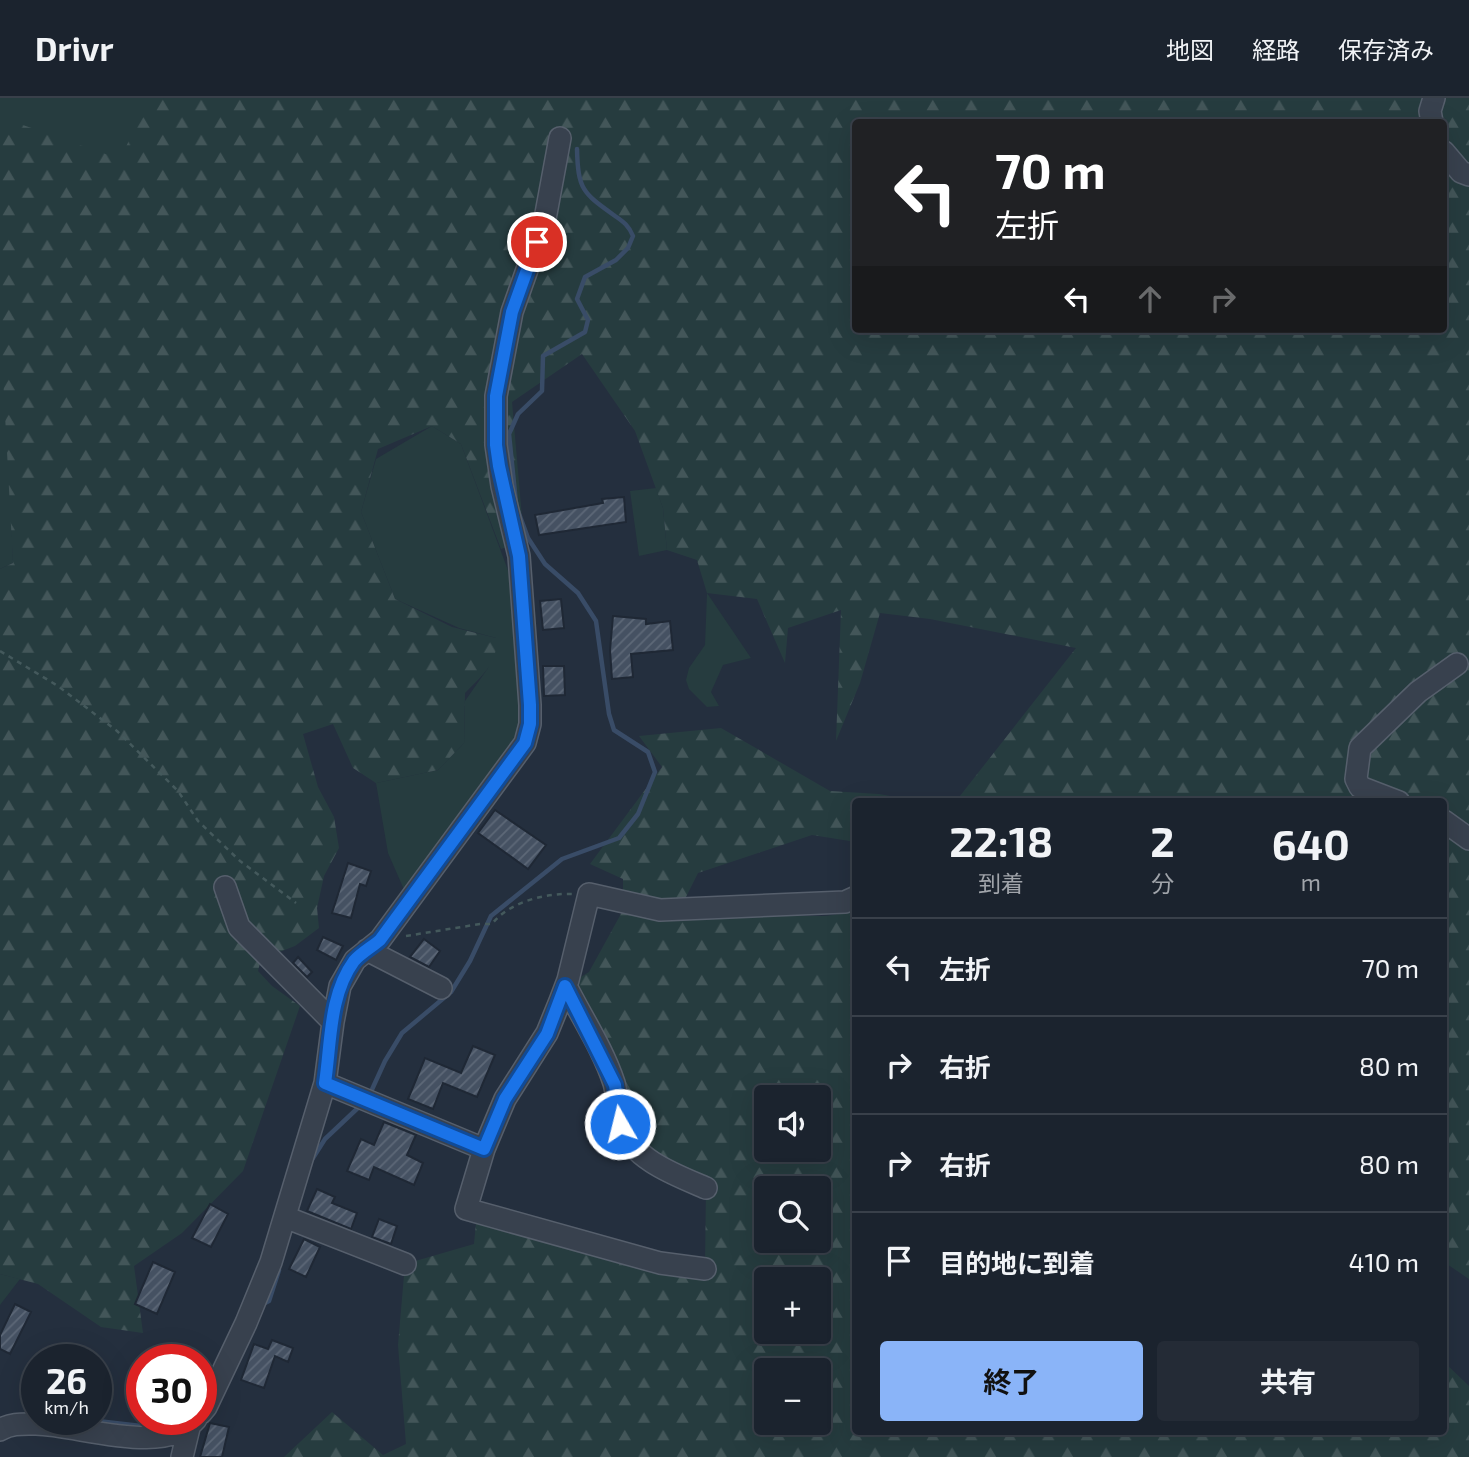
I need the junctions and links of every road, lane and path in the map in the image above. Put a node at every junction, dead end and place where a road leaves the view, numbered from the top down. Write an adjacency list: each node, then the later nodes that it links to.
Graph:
1 (1434, 98): 2 (street)
2 (1432, 119)
3 (560, 138): 15 (street)
4 (1447, 156): 5 (street)
5 (1469, 175)
6 (0, 651): 14 (path)
7 (1457, 664): 8 (street)
8 (1389, 798)
9 (1447, 823): 10 (street)
10 (1469, 839)
11 (225, 887): 18 (street)
12 (589, 894): 13 (street); 15 (path); 16 (street)
13 (852, 899)
14 (296, 903)
15 (374, 945): 17 (street); 18 (street)
16 (565, 986): 20 (street); 21 (street)
17 (441, 988)
18 (333, 1022): 19 (street)
19 (325, 1083): 20 (street); 22 (street)
20 (484, 1149): 24 (street)
21 (706, 1188)
22 (285, 1217): 23 (street); 25 (street)
23 (405, 1264)
24 (705, 1269)
25 (217, 1384)
26 (0, 1430): 27 (street)
27 (170, 1435)
28 (190, 1435): 29 (street)
29 (181, 1457)

